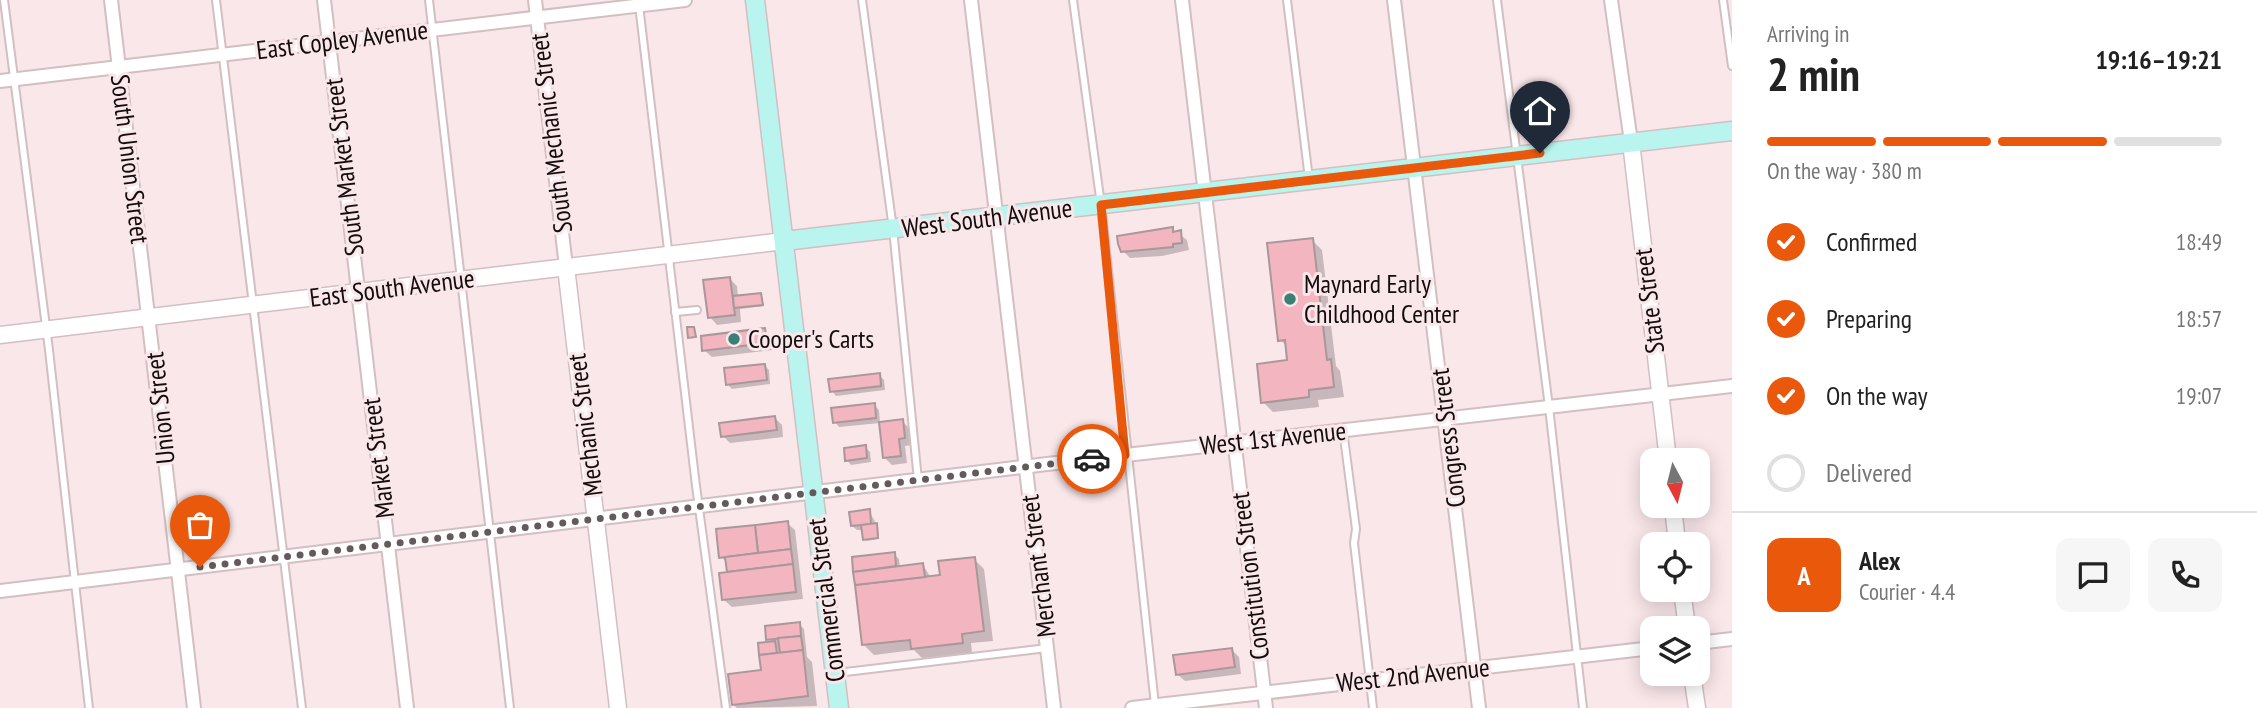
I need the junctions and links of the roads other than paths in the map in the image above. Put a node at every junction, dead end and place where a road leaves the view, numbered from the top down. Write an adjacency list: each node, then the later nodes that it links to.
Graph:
1 (4, 0): 25 (lane)
2 (111, 0): 24 (street, South Union Street)
3 (216, 0): 22 (lane)
4 (324, 0): 21 (street, South Market Street)
5 (429, 0): 20 (lane)
6 (535, 0): 19 (street, South Mechanic Street)
7 (685, 0): 18 (street, East Copley Avenue)
8 (755, 0): 35 (main road, Commercial Street)
9 (862, 0): 34 (lane)
10 (971, 0): 33 (street, Merchant Street)
11 (1073, 0): 32 (lane)
12 (1182, 0): 31 (street, Constitution Street)
13 (1287, 0): 30 (lane)
14 (1394, 0): 29 (street, Congress Street)
15 (1497, 0): 28 (lane)
16 (1611, 0): 27 (street)
17 (1723, 0): 23 (lane)
18 (639, 3): 19 (street, East Copley Avenue); 36 (lane)
19 (537, 17): 20 (street, East Copley Avenue); 37 (street, South Mechanic Street)
20 (432, 30): 21 (street, East Copley Avenue); 38 (lane)
21 (329, 42): 22 (street, East Copley Avenue); 39 (street, South Market Street)
22 (222, 54): 24 (street, East Copley Avenue); 40 (lane)
23 (1732, 66)
24 (118, 67): 25 (street, East Copley Avenue); 43 (street, South Union Street)
25 (6, 80): 44 (lane)
26 (1732, 131): 27 (main road, West South Avenue)
27 (1631, 142): 28 (main road, West South Avenue); 47 (street, State Street)
28 (1518, 155): 29 (main road, West South Avenue); 48 (lane)
29 (1416, 168): 30 (main road, West South Avenue); 49 (street, Congress Street)
30 (1309, 180): 31 (main road, West South Avenue)
31 (1206, 193): 32 (main road, West South Avenue); 51 (street, Constitution Street)
32 (1101, 205): 33 (main road, West South Avenue); 53 (lane)
33 (996, 216): 34 (main road, West South Avenue); 54 (street, Merchant Street)
34 (893, 229): 35 (main road, West South Avenue); 55 (lane)
35 (784, 241): 36 (street, East South Avenue); 56 (main road, Commercial Street)
36 (668, 254): 37 (street, East South Avenue); 42 (lane)
37 (566, 267): 38 (street, East South Avenue); 58 (street, Mechanic Street)
38 (462, 279): 39 (street, East South Avenue); 59 (lane)
39 (359, 292): 40 (street, East South Avenue); 60 (street, Market Street)
40 (254, 305): 43 (street, East South Avenue); 61 (lane)
41 (696, 310): 42 (lane)
42 (675, 312): 57 (lane)
43 (150, 317): 44 (street, East South Avenue); 62 (street, Union Street)
44 (46, 330): 45 (street, East South Avenue); 63 (lane)
45 (0, 335)
46 (1732, 386): 47 (street, West 1st Avenue)
47 (1660, 394): 48 (street, West 1st Avenue); 52 (street, State Street)
48 (1549, 407): 49 (street, West 1st Avenue); 69 (lane)
49 (1446, 418): 50 (street, West 1st Avenue); 70 (street, Congress Street)
50 (1343, 430): 51 (street, West 1st Avenue); 72 (lane)
51 (1234, 442): 53 (street, West 1st Avenue); 74 (street, Constitution Street)
52 (1667, 448)
53 (1125, 455): 54 (street, West 1st Avenue); 75 (lane)
54 (1026, 467): 55 (street, West 1st Avenue); 67 (street, Merchant Street)
55 (918, 480): 56 (street, West 1st Avenue)
56 (814, 492): 57 (street, West 1st Avenue); 71 (main road, Commercial Street)
57 (701, 506): 58 (street, West 1st Avenue); 82 (lane)
58 (596, 519): 59 (street, West 1st Avenue); 81 (street, Mechanic Street)
59 (492, 531): 60 (street, West 1st Avenue); 80 (lane)
60 (388, 544): 61 (street, West 1st Avenue); 79 (street, Market Street)
61 (284, 556): 62 (street, West 1st Avenue); 78 (lane)
62 (178, 569): 63 (street, West 1st Avenue); 77 (street, Union Street)
63 (76, 581): 64 (street, West 1st Avenue); 76 (lane)
64 (0, 591)
65 (1732, 639): 66 (street)
66 (1710, 642)
67 (1047, 648): 71 (lane); 84 (street, Merchant Street)
68 (1640, 649): 69 (street, West 2nd Avenue)
69 (1578, 656): 70 (street, West 2nd Avenue); 89 (lane)
70 (1475, 669): 72 (street, West 2nd Avenue); 88 (street, Congress Street)
71 (835, 673): 83 (main road, Commercial Street)
72 (1369, 680): 74 (street, West 2nd Avenue); 87 (lane)
73 (1694, 686): 90 (street)
74 (1264, 692): 75 (street, West 2nd Avenue); 86 (street, Constitution Street)
75 (1155, 705): 85 (street, West 2nd Avenue)
76 (89, 708)
77 (194, 708)
78 (302, 708)
79 (407, 708)
80 (510, 708)
81 (618, 708)
82 (726, 708)
83 (839, 708)
84 (1054, 708)
85 (1132, 708)
86 (1266, 708)
87 (1373, 708)
88 (1479, 708)
89 (1583, 708)
90 (1697, 708)

